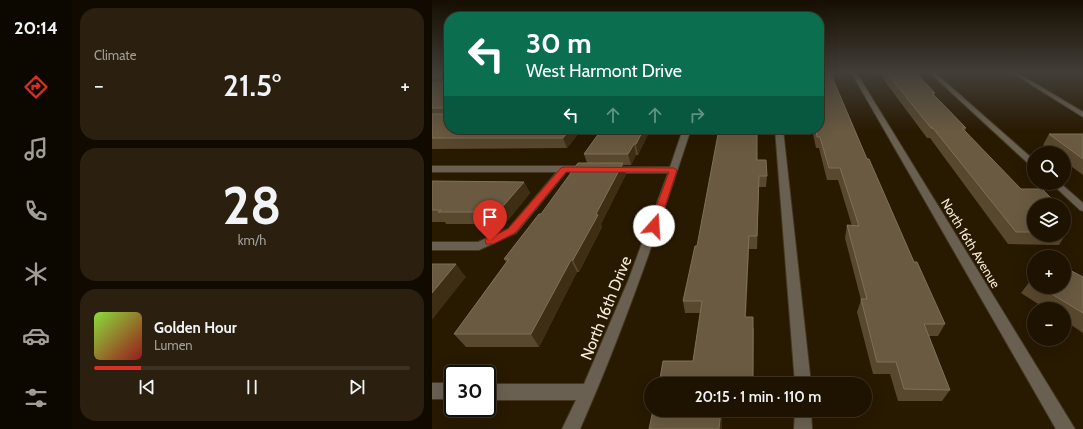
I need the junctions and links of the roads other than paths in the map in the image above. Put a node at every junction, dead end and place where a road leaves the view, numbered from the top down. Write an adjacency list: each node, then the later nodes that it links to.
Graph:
1 (864, 92): 22 (street, North 16th Avenue)
2 (953, 92): 7 (street)
3 (1046, 92): 4 (street)
4 (1083, 115)
5 (685, 134): 10 (street, North 16th Drive)
6 (779, 134): 14 (street)
7 (1027, 158)
8 (432, 169): 9 (street)
9 (564, 169): 10 (street); 13 (street)
10 (674, 170): 18 (street, North 16th Drive)
11 (1063, 190): 12 (street)
12 (1083, 208)
13 (432, 246)
14 (802, 377)
15 (432, 391): 16 (street)
16 (444, 391)
17 (496, 392): 18 (street)
18 (589, 392): 20 (street, North 16th Drive)
19 (803, 417): 21 (street)
20 (571, 429)
21 (803, 429)
22 (1066, 429)

